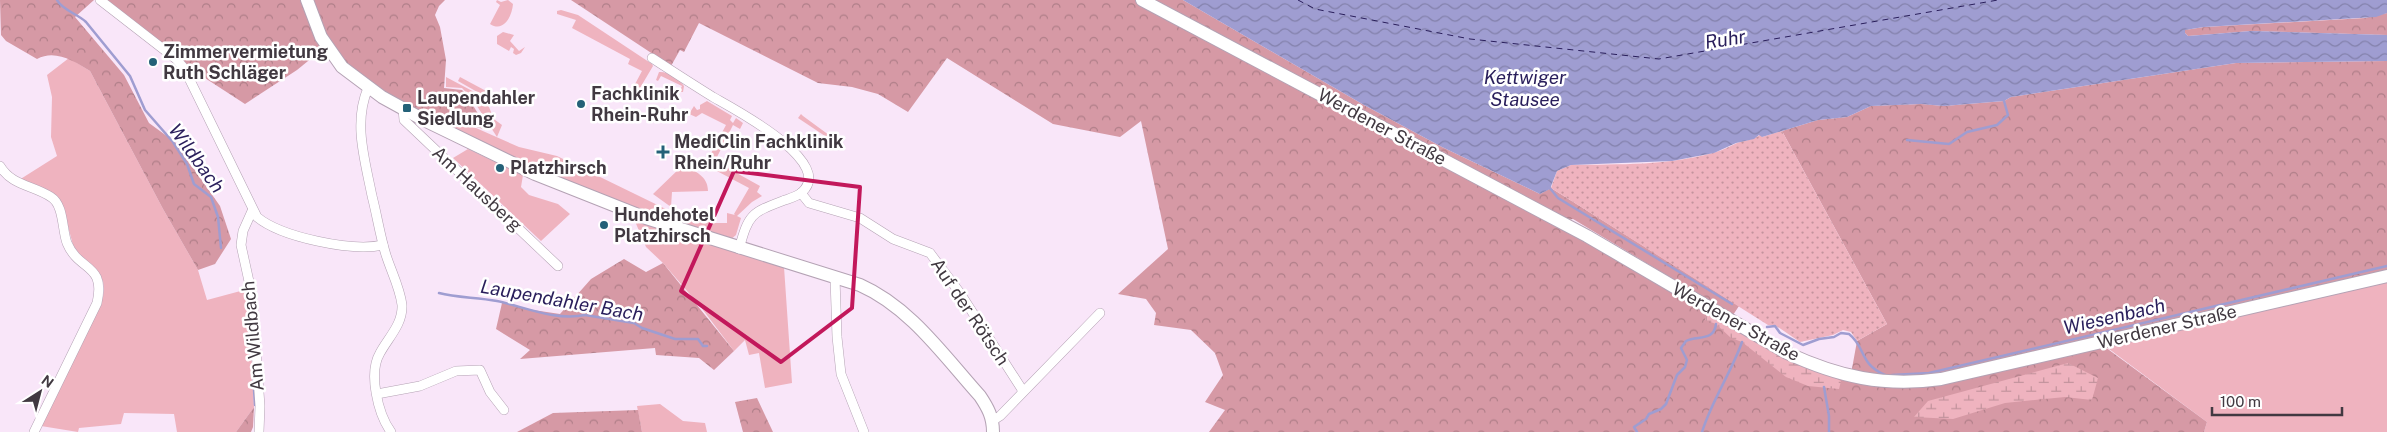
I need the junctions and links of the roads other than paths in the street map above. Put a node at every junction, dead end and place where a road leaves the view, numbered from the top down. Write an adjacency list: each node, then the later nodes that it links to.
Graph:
1 (100, 0): 9 (street)
2 (307, 0): 5 (main road)
3 (1142, 0): 13 (main road, Werdener Straße)
4 (652, 58): 8 (street)
5 (368, 88): 6 (main road); 10 (street)
6 (403, 109): 11 (main road); 12 (street, Am Hausberg)
7 (0, 166): 20 (street)
8 (801, 194): 11 (street); 16 (street, Auf der Rötsch)
9 (252, 211): 10 (street); 21 (street, Am Wildbach)
10 (383, 245): 17 (street)
11 (739, 248): 14 (main road)
12 (558, 266)
13 (2387, 276)
14 (835, 278): 19 (main road); 23 (street)
15 (1100, 313): 16 (street)
16 (1023, 391): 19 (street)
17 (378, 394): 18 (street); 22 (street)
18 (504, 410)
19 (993, 426)
20 (34, 432)
21 (259, 432)
22 (391, 432)
23 (864, 432)

